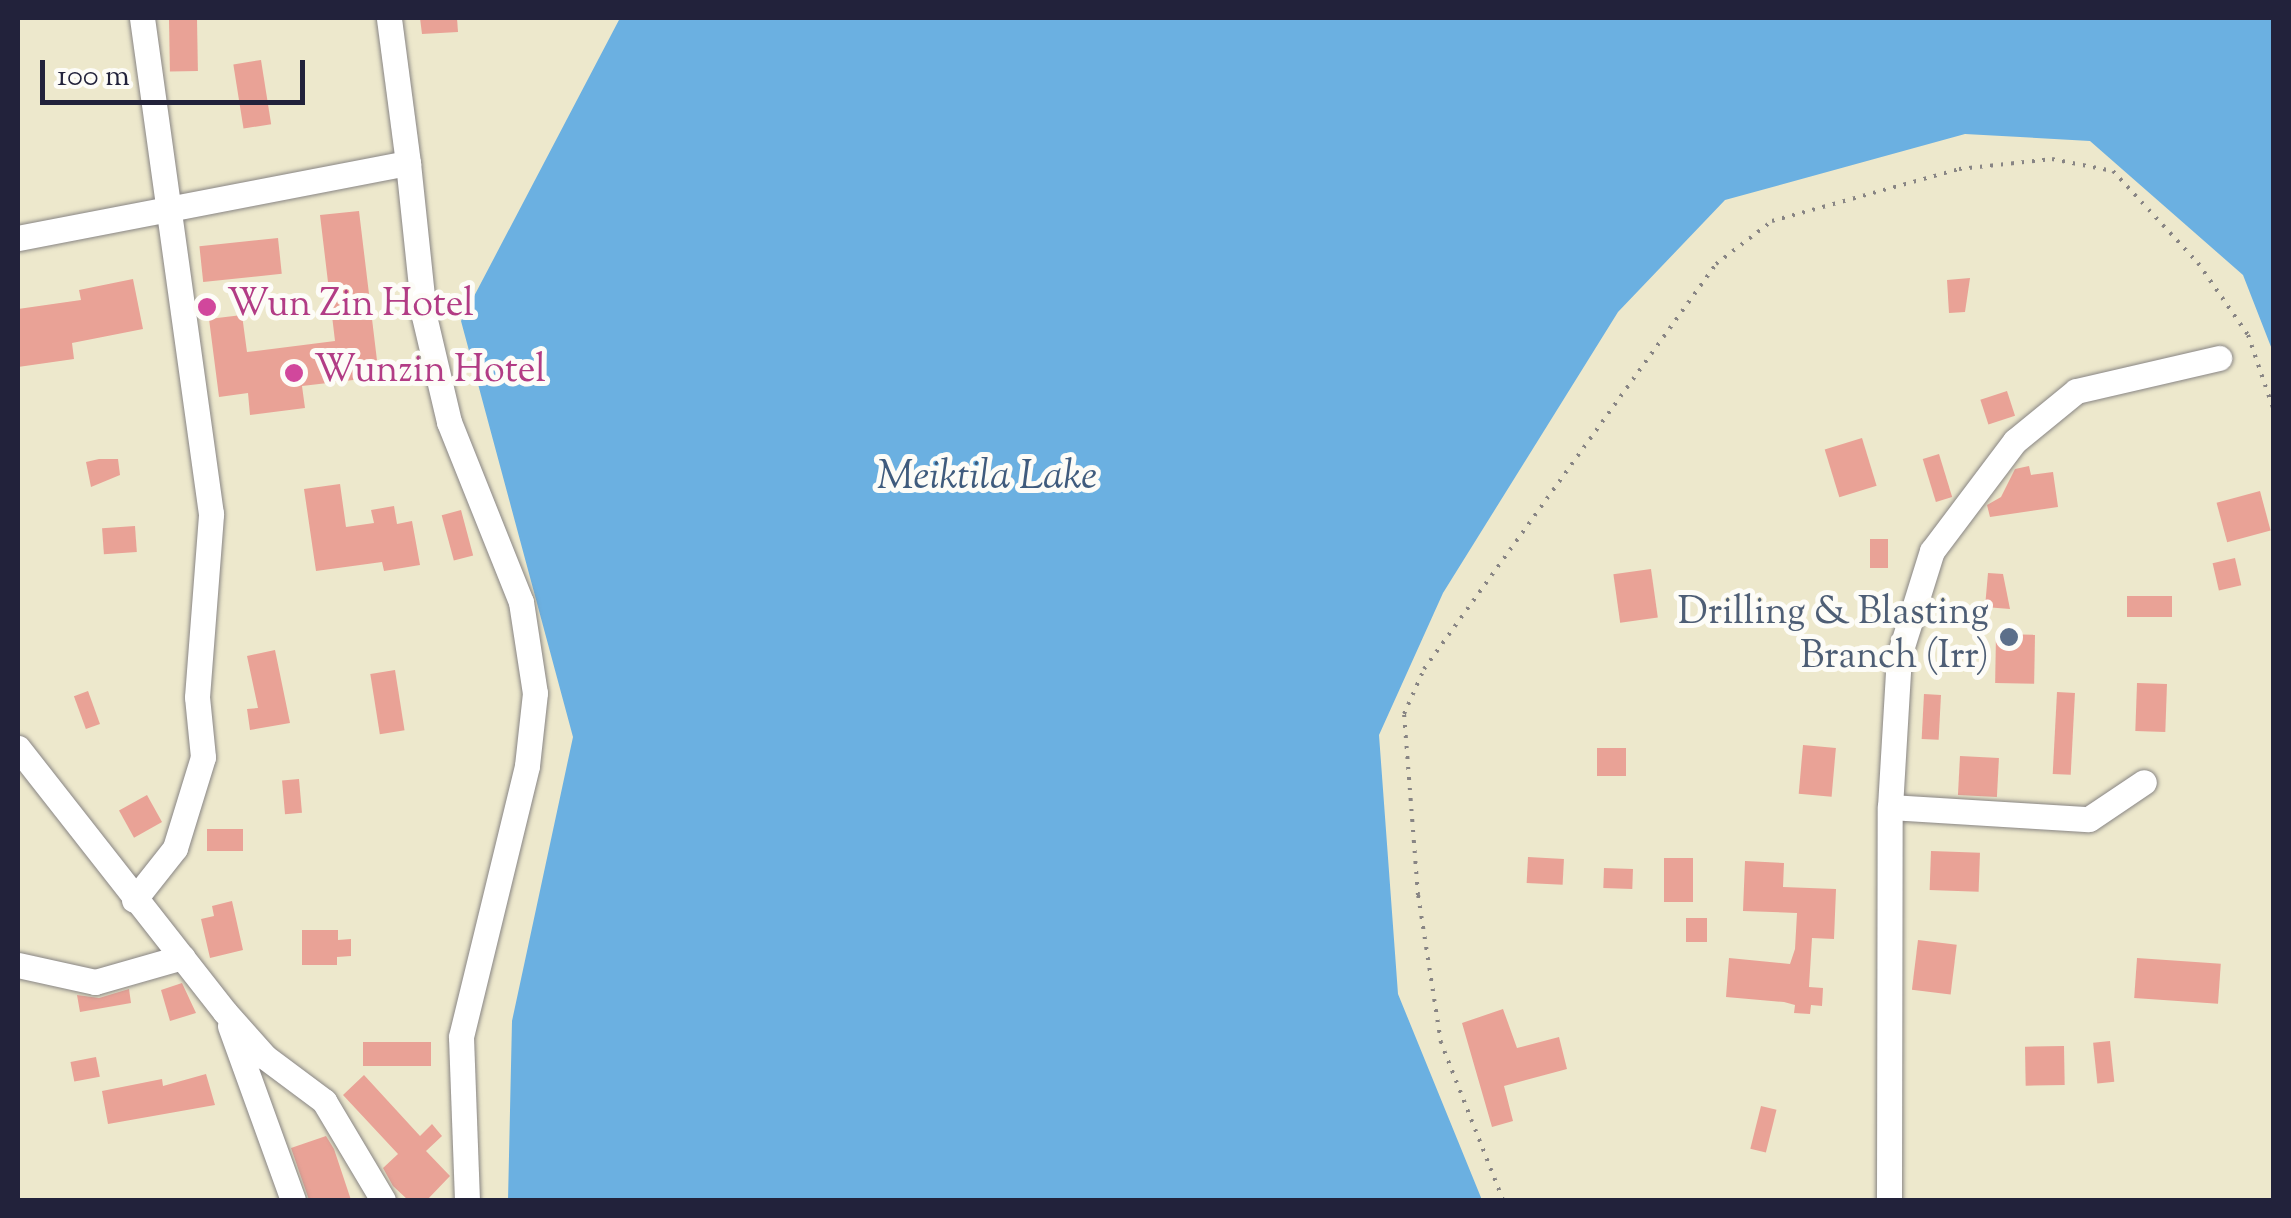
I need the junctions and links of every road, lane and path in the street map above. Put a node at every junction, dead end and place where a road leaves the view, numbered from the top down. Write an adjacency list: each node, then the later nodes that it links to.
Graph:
1 (142, 18): 4 (street)
2 (389, 18): 3 (street)
3 (408, 163): 4 (street); 17 (street)
4 (166, 207): 5 (street); 11 (street)
5 (18, 238)
6 (2219, 358): 10 (street)
7 (2274, 411): 18 (path)
8 (18, 748): 11 (street)
9 (2144, 782): 10 (street)
10 (1890, 807): 19 (street)
11 (134, 900): 12 (street)
12 (183, 957): 13 (street); 14 (street)
13 (18, 965)
14 (225, 1012): 15 (street); 16 (street)
15 (293, 1200)
16 (383, 1200)
17 (467, 1200)
18 (1503, 1200)
19 (1889, 1200)

